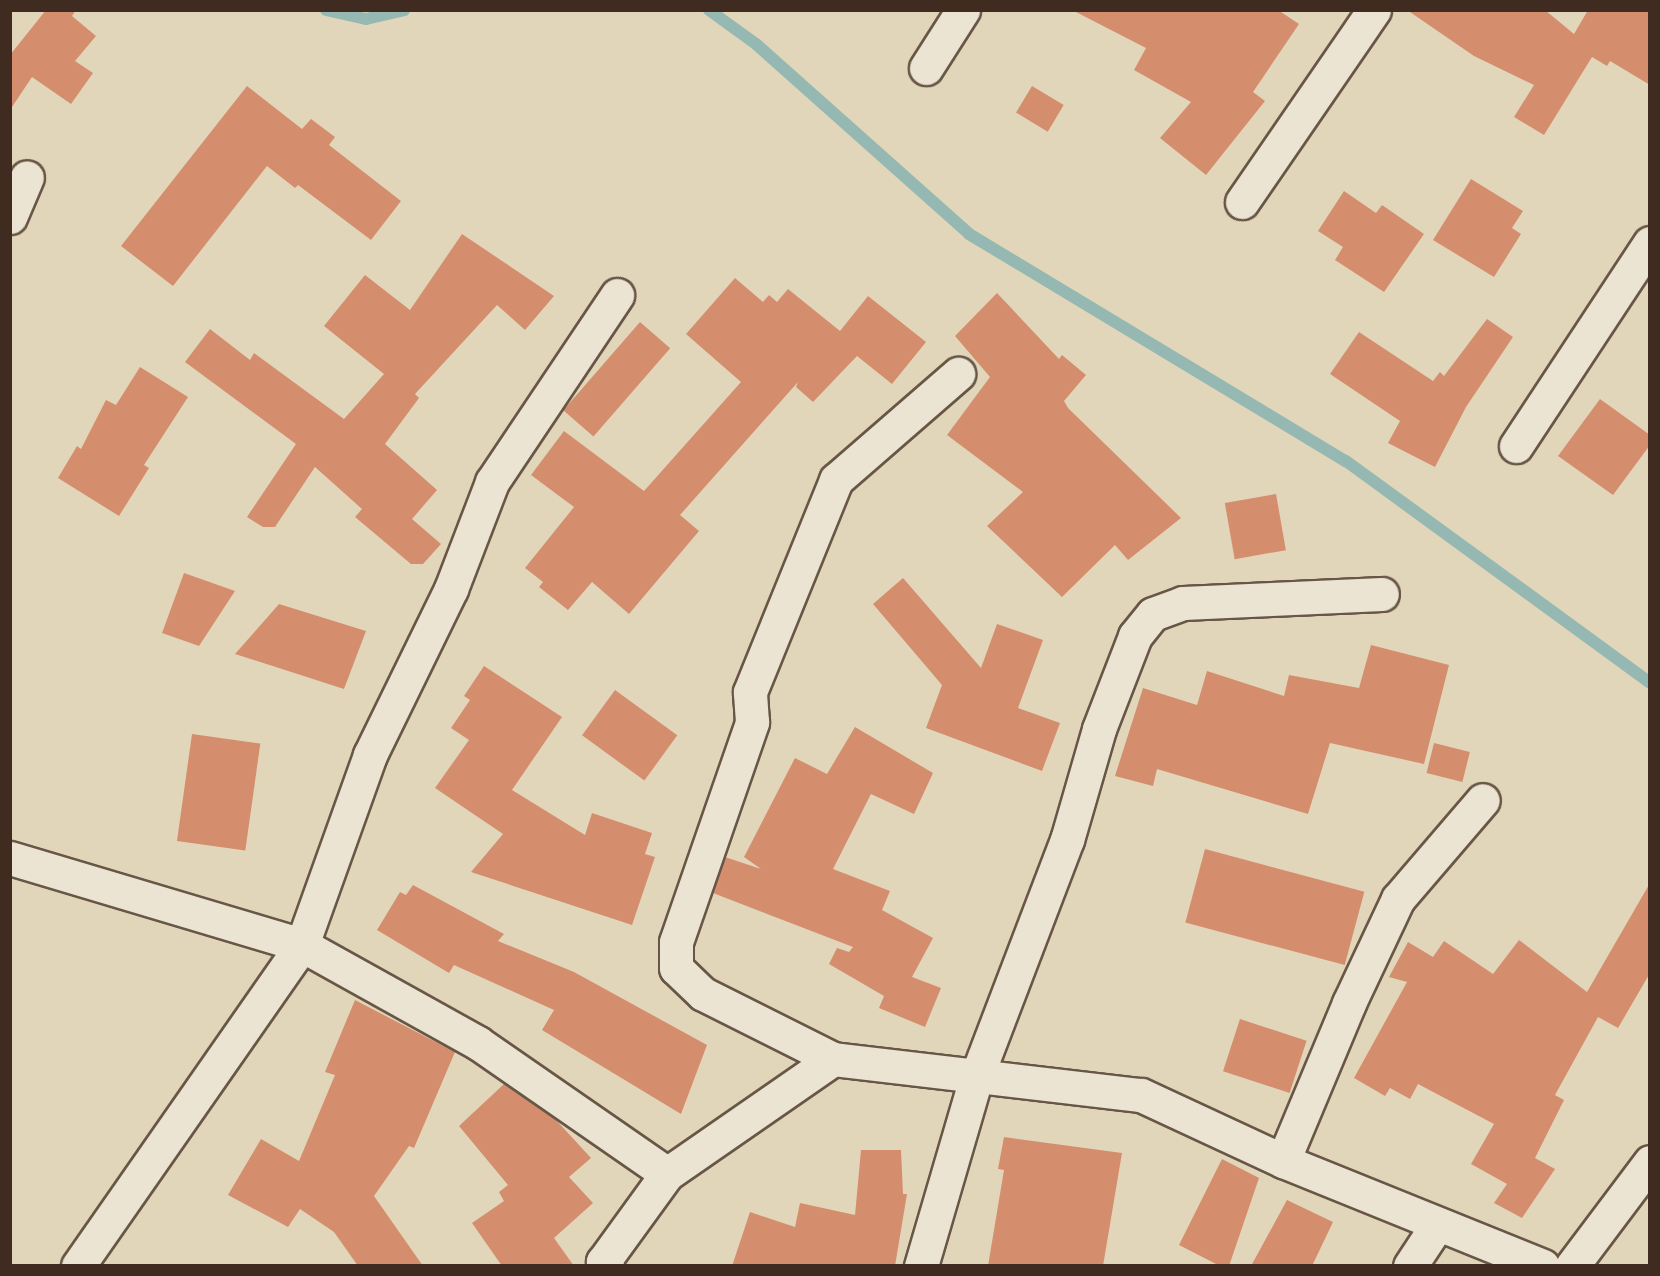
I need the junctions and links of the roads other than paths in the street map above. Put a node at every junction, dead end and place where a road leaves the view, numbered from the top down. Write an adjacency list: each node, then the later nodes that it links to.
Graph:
1 (963, 10): 3 (street)
2 (1374, 10): 5 (street)
3 (926, 68)
4 (27, 177): 6 (street)
5 (1242, 202)
6 (10, 217)
7 (1650, 243): 10 (street)
8 (617, 295): 14 (street)
9 (958, 374): 15 (street)
10 (1516, 446)
11 (1382, 594): 16 (street)
12 (1483, 800): 17 (street)
13 (10, 858): 14 (street)
14 (302, 945): 19 (street); 22 (street)
15 (833, 1059): 16 (street); 19 (street)
16 (976, 1078): 17 (street); 23 (street)
17 (1283, 1161): 20 (street)
18 (1650, 1162): 26 (street)
19 (667, 1174): 21 (street)
20 (1437, 1225): 24 (street); 25 (street)
21 (602, 1264)
22 (78, 1266)
23 (921, 1266)
24 (1410, 1266)
25 (1543, 1266)
26 (1572, 1266)

